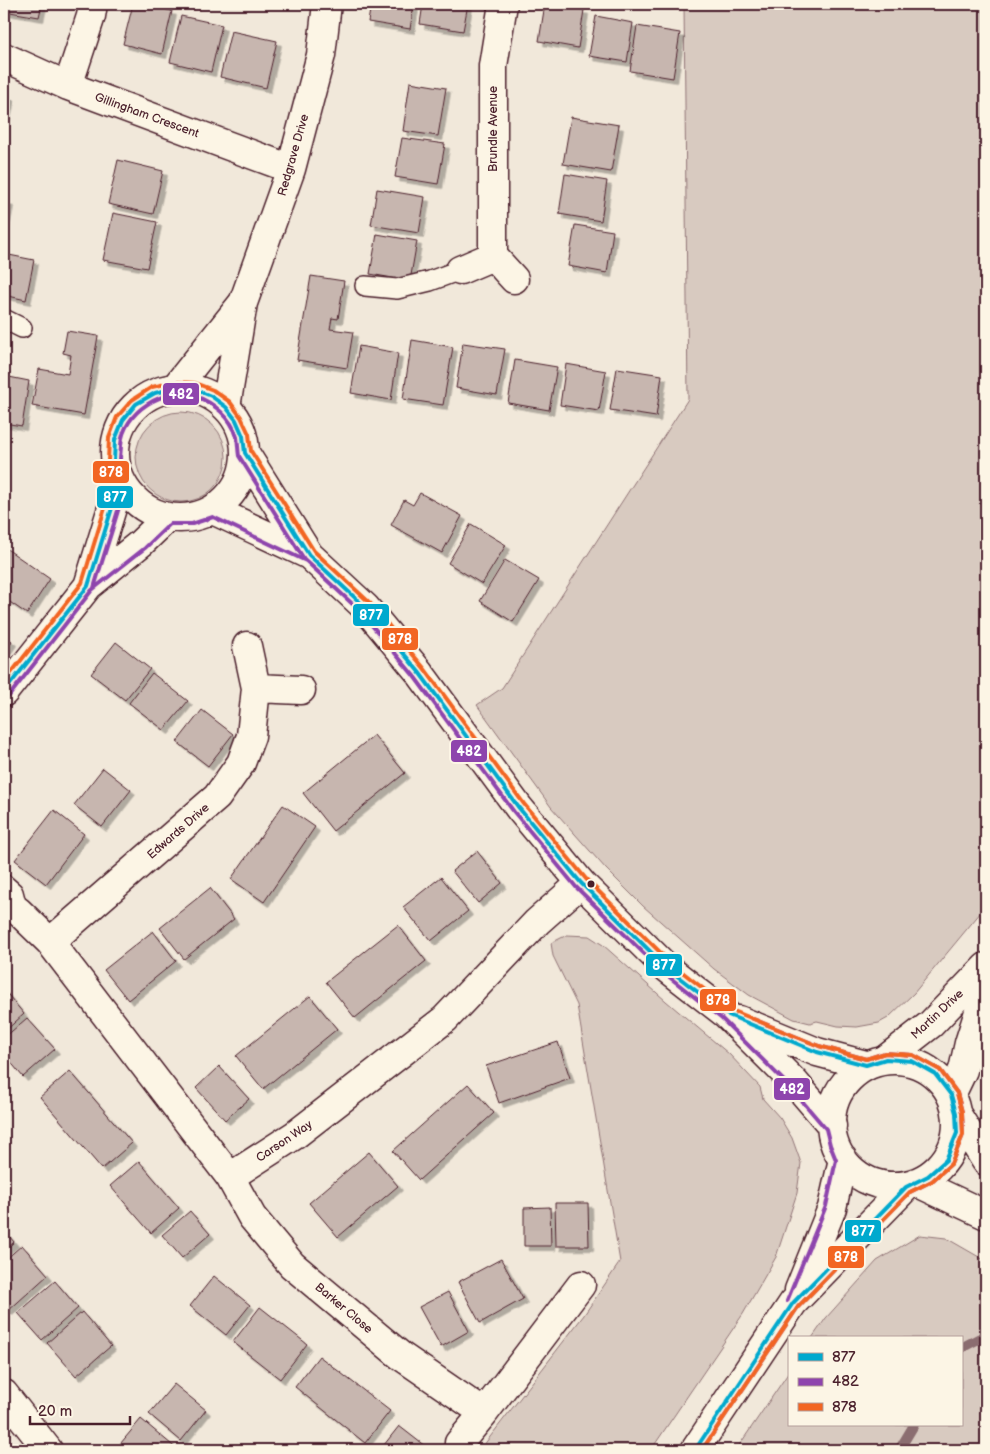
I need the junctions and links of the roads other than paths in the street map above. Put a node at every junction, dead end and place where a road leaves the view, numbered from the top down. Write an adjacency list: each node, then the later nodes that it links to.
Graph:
1 (93, 4): 5 (street)
2 (327, 4): 6 (street, Redgrave Drive)
3 (503, 4): 7 (street, Brundle Avenue)
4 (4, 57): 5 (street, Gillingham Crescent)
5 (68, 86): 6 (street, Gillingham Crescent)
6 (292, 169): 11 (street, Redgrave Drive)
7 (492, 256): 8 (street); 9 (street)
8 (460, 270): 10 (lane)
9 (514, 279)
10 (365, 286)
11 (243, 303): 14 (street, Redgrave Drive); 15 (street, Redgrave Drive)
12 (4, 319): 13 (lane)
13 (22, 328)
14 (175, 388): 15 (street); 17 (street)
15 (226, 406): 16 (street)
16 (245, 453): 18 (street); 20 (street)
17 (120, 482): 19 (street); 21 (street)
18 (213, 510): 19 (street); 20 (street)
19 (167, 518): 21 (street)
20 (309, 555): 26 (street)
21 (88, 586): 25 (street)
22 (247, 646): 23 (street, Edwards Drive)
23 (256, 688): 24 (street); 29 (street, Edwards Drive)
24 (301, 690)
25 (4, 692)
26 (581, 883): 32 (street); 38 (street, Carson Way)
27 (4, 884): 28 (lane)
28 (18, 911): 29 (street)
29 (50, 942): 38 (street)
30 (986, 967): 33 (street, Martin Drive)
31 (986, 990): 34 (street, Martin Drive)
32 (726, 1014): 33 (street); 35 (street)
33 (876, 1062): 34 (street); 35 (street)
34 (953, 1104): 37 (street); 39 (street)
35 (832, 1126): 36 (street)
36 (843, 1159): 39 (street); 42 (street)
37 (986, 1161)
38 (230, 1177): 44 (street, Barker Close)
39 (912, 1184): 40 (street); 42 (street)
40 (986, 1215)
41 (581, 1285): 44 (street)
42 (793, 1303): 47 (street)
43 (4, 1394): 46 (street)
44 (484, 1413): 45 (street)
45 (459, 1443)
46 (48, 1450)
47 (695, 1450)

